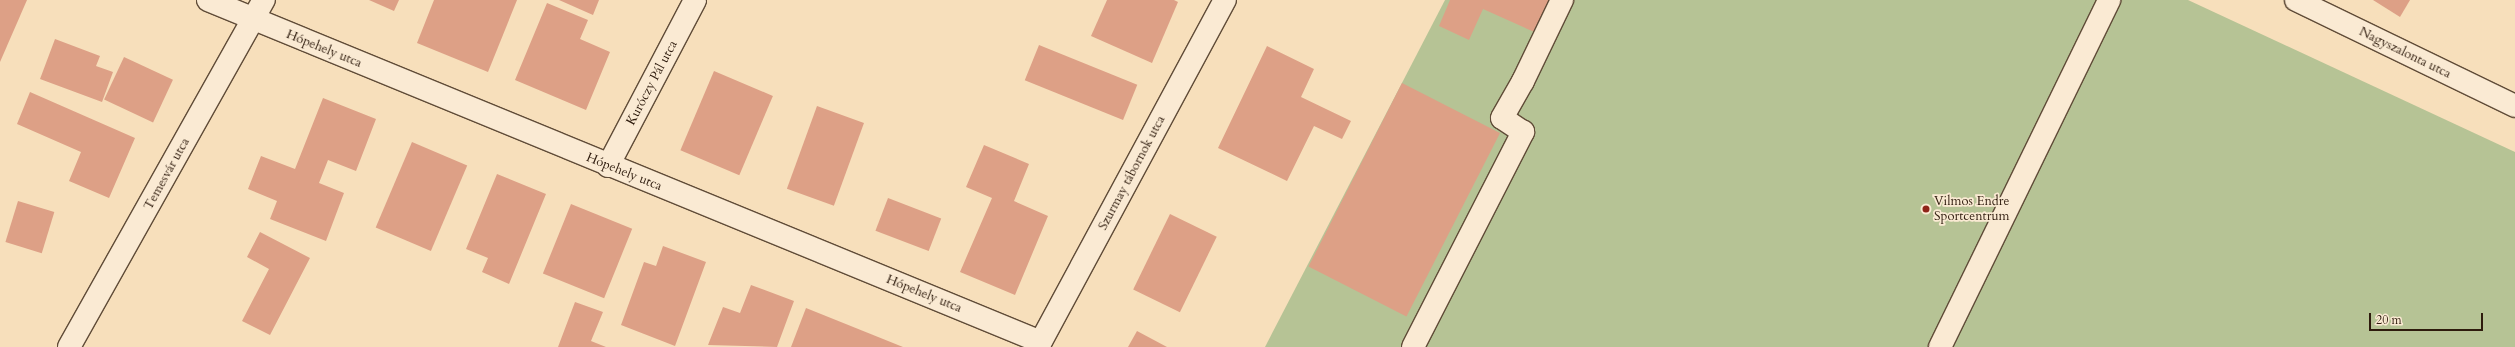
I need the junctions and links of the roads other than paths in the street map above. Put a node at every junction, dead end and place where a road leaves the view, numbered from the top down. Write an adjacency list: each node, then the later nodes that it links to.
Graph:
1 (208, 0): 8 (street, Hópehely utca)
2 (264, 0): 8 (street, Temesvár utca)
3 (696, 0): 10 (street, Kuróczy Pál utca)
4 (1225, 0): 11 (street, Szurmay tábornok utca)
5 (1562, 0): 13 (street)
6 (2109, 0): 14 (street)
7 (2296, 0): 9 (street, Nagyszalonta utca)
8 (254, 20): 10 (street, Hópehely utca); 12 (street, Temesvár utca)
9 (2515, 106)
10 (608, 166): 11 (street, Hópehely utca)
11 (1039, 344)
12 (69, 347)
13 (1413, 347)
14 (1940, 347)

